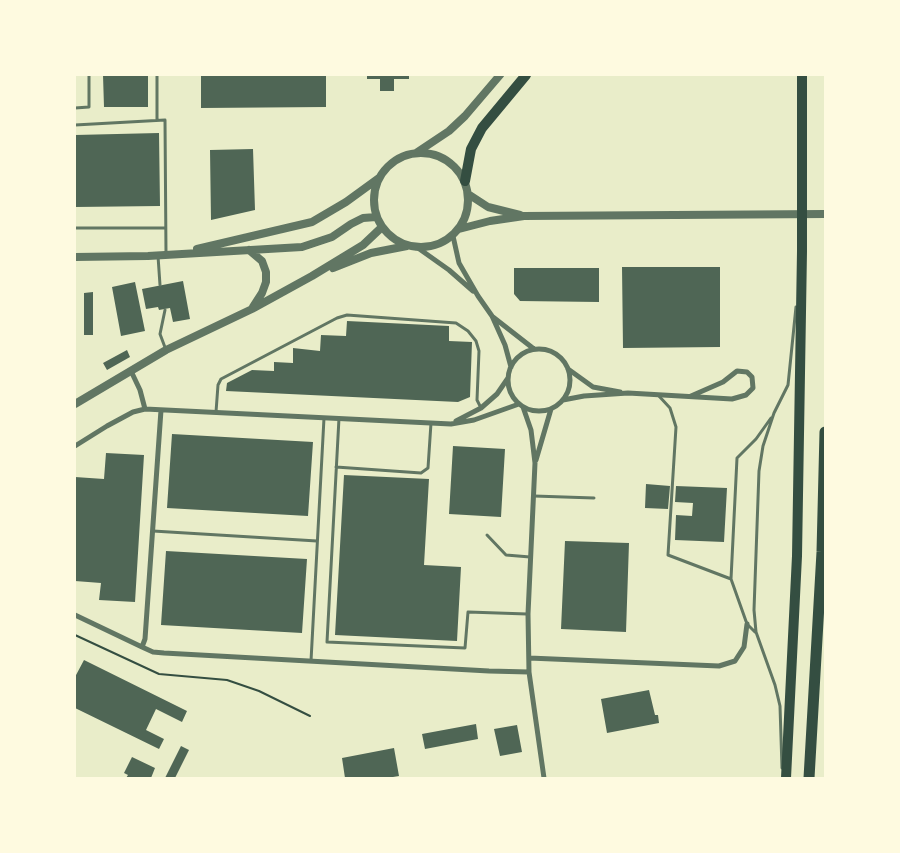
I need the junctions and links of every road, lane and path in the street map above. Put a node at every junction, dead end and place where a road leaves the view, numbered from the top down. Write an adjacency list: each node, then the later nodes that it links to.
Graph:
1 (89, 75): 6 (lane)
2 (157, 75): 7 (lane)
3 (500, 75): 9 (street)
4 (526, 75): 11 (highway)
5 (802, 75): 24 (highway)
6 (75, 108)
7 (157, 120): 8 (lane); 18 (lane)
8 (75, 125)
9 (416, 153): 10 (street); 11 (street)
10 (380, 177): 15 (street); 25 (street)
11 (465, 182): 12 (street)
12 (468, 194): 14 (street); 19 (street)
13 (825, 214): 14 (street)
14 (524, 216): 19 (street)
15 (376, 217): 16 (street); 23 (street)
16 (382, 227): 21 (street); 28 (street)
17 (75, 228): 18 (lane)
18 (165, 228): 26 (lane)
19 (459, 229): 20 (street)
20 (453, 236): 22 (street); 30 (street)
21 (407, 246): 22 (street); 28 (street)
22 (418, 248): 30 (street)
23 (249, 250): 25 (street); 31 (street)
24 (802, 251): 51 (lane); 79 (highway)
25 (180, 253): 26 (street)
26 (162, 255): 27 (street); 29 (lane)
27 (75, 257)
28 (312, 276): 31 (street)
29 (160, 285)
30 (478, 296): 33 (street)
31 (252, 308): 35 (street)
32 (165, 310): 35 (lane)
33 (492, 316): 34 (street); 36 (street)
34 (534, 349): 36 (street); 37 (street)
35 (166, 350): 38 (street)
36 (511, 367): 39 (street)
37 (568, 369): 40 (street); 43 (street)
38 (131, 371): 44 (street); 47 (street)
39 (508, 378): 45 (street); 46 (street)
40 (628, 393): 41 (street); 43 (street)
41 (658, 395): 42 (street); 66 (lane)
42 (691, 396): 42 (street)
43 (563, 400): 48 (street)
44 (75, 404)
45 (521, 405): 48 (street); 55 (street); 58 (street)
46 (481, 408): 50 (lane); 55 (street)
47 (145, 409): 49 (street); 57 (street)
48 (552, 409): 58 (street)
49 (162, 410): 50 (street); 62 (street)
50 (216, 412): 52 (street)
51 (774, 413): 66 (lane); 70 (lane)
52 (324, 417): 53 (street); 64 (lane)
53 (339, 418): 54 (street); 59 (lane)
54 (431, 422): 55 (street); 59 (lane)
55 (451, 424)
56 (825, 432): 80 (highway)
57 (75, 446)
58 (535, 463): 60 (street)
59 (336, 467): 67 (lane)
60 (534, 496): 61 (lane); 65 (street)
61 (594, 498)
62 (153, 530): 64 (lane); 72 (street)
63 (487, 535): 65 (lane)
64 (317, 541): 74 (lane)
65 (531, 558): 67 (street)
66 (730, 578): 69 (lane)
67 (528, 614): 73 (street)
68 (75, 615): 72 (street)
69 (747, 624): 70 (lane); 73 (street)
70 (756, 632): 78 (lane)
71 (75, 635): 76 (path)
72 (142, 647): 74 (street)
73 (529, 658): 75 (street)
74 (311, 661): 75 (street)
75 (529, 672): 77 (street)
76 (310, 716)
77 (544, 778)
78 (782, 778)
79 (786, 778)
80 (809, 778)

